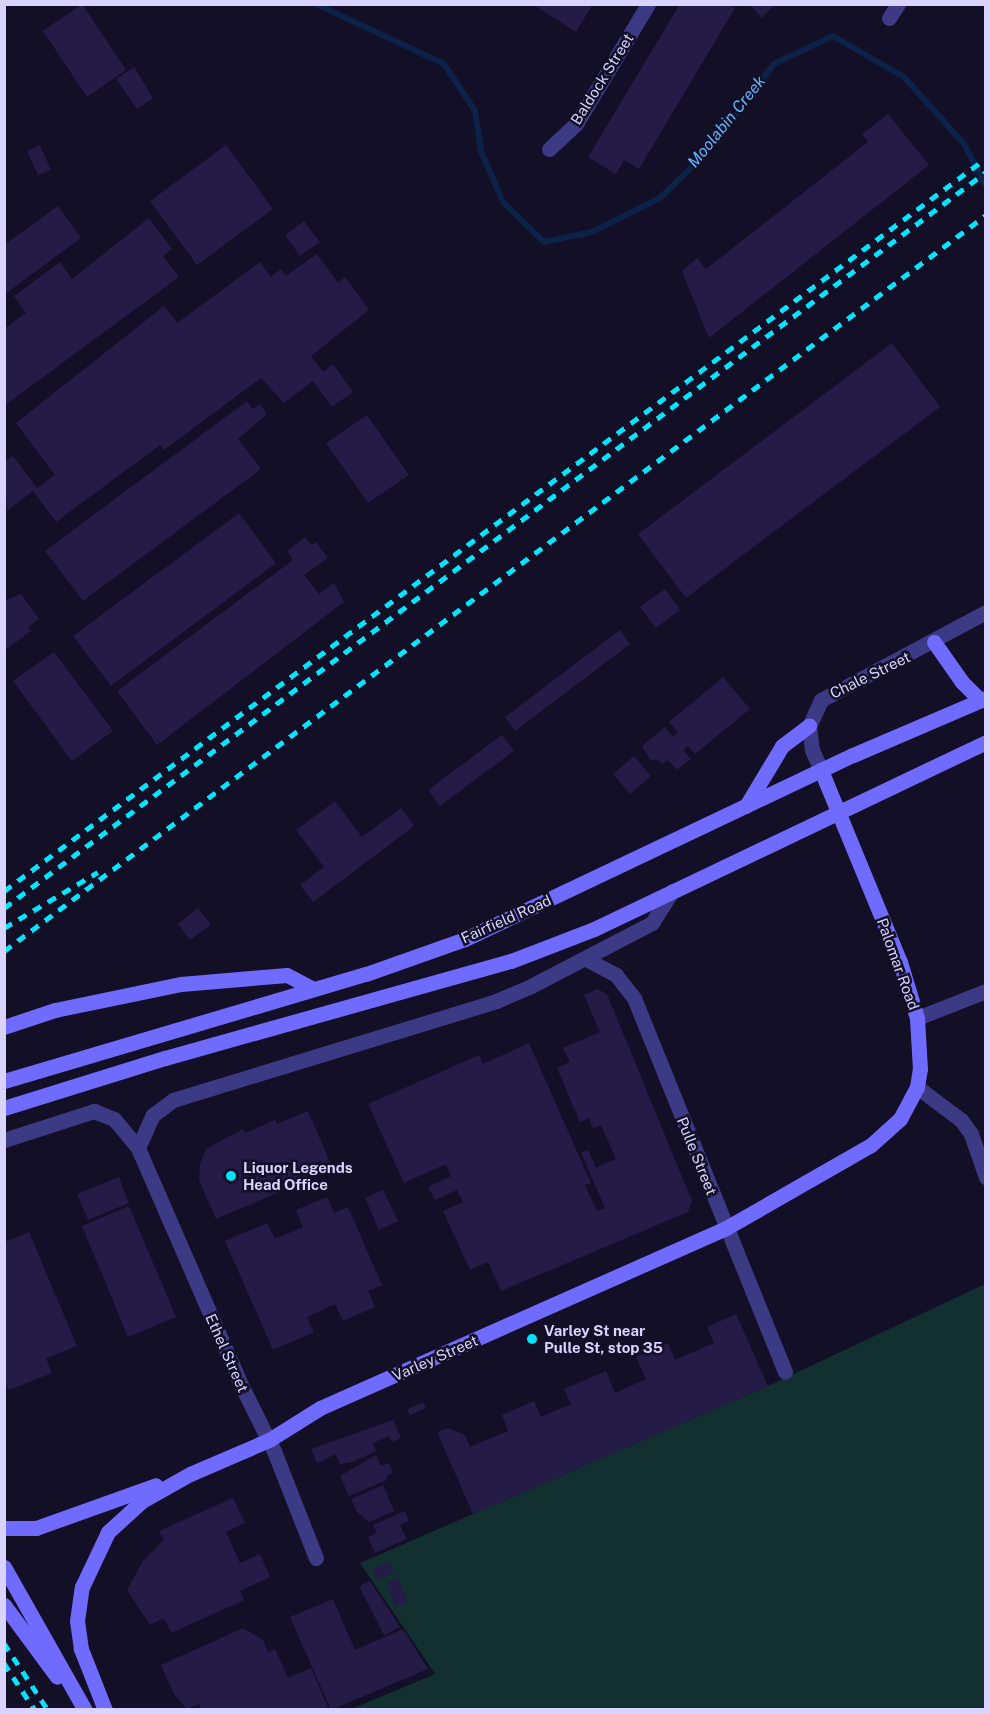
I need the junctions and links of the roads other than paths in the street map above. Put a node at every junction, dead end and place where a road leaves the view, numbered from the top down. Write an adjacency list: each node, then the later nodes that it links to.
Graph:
1 (648, 4): 4 (street, Baldock Street)
2 (898, 4): 3 (street)
3 (889, 18)
4 (549, 149)
5 (986, 612): 6 (street, Chale Street)
6 (934, 642): 7 (main road); 8 (street, Chale Street)
7 (983, 699): 10 (main road, Fairfield Road)
8 (808, 726): 10 (street); 11 (main road)
9 (986, 742): 12 (main road)
10 (821, 771): 11 (main road, Fairfield Road); 12 (main road, Palomar Road)
11 (746, 806): 15 (main road, Fairfield Road)
12 (837, 811): 13 (main road); 17 (main road, Palomar Road)
13 (672, 891): 14 (street); 21 (main road)
14 (586, 959): 23 (street); 25 (street, Pulle Street)
15 (314, 989): 18 (main road); 19 (main road, Fairfield Road)
16 (986, 991): 17 (street)
17 (917, 1018): 20 (main road, Palomar Road)
18 (4, 1027)
19 (4, 1081)
20 (917, 1087): 24 (street); 25 (main road, Varley Street)
21 (4, 1108)
22 (4, 1140): 23 (street)
23 (138, 1148): 27 (street, Ethel Street)
24 (986, 1177)
25 (726, 1228): 26 (street, Pulle Street); 27 (main road, Varley Street)
26 (785, 1372)
27 (269, 1440): 28 (main road, Varley Street); 30 (street, Ethel Street)
28 (190, 1474): 29 (main road); 34 (main road, Varley Street)
29 (4, 1528)
30 (316, 1558)
31 (4, 1567): 33 (main road)
32 (4, 1605): 33 (main road)
33 (84, 1710)
34 (105, 1710)

